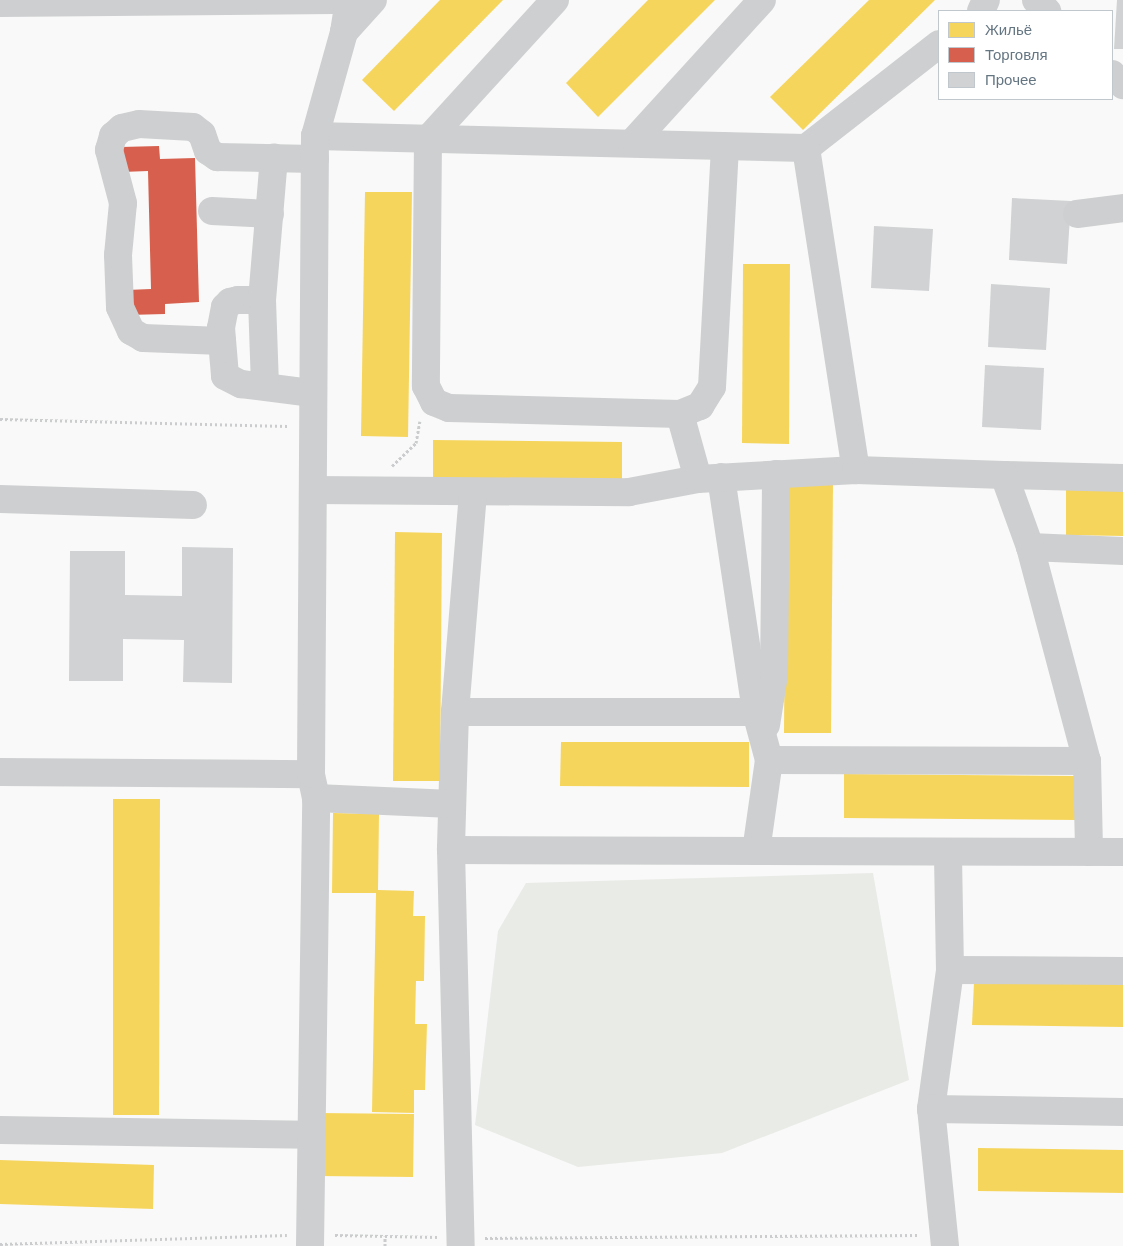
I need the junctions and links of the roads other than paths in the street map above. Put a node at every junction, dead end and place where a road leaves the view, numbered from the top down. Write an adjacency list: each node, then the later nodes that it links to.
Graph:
1 (335, 0): 7 (lane)
2 (349, 0): 10 (lane)
3 (373, 0): 10 (lane)
4 (555, 0): 14 (lane)
5 (762, 0): 15 (lane)
6 (1036, 0): 9 (lane)
7 (60, 1): 8 (lane)
8 (0, 3)
9 (1047, 10)
10 (344, 32): 17 (lane)
11 (938, 45): 18 (lane)
12 (1113, 75): 13 (lane)
13 (1123, 84)
14 (428, 139): 15 (lane); 17 (lane); 28 (lane)
15 (632, 143): 16 (lane)
16 (725, 146): 18 (lane); 28 (lane)
17 (315, 148): 19 (lane); 27 (lane)
18 (806, 148): 29 (lane)
19 (274, 158): 22 (lane); 25 (lane)
20 (1123, 208): 23 (lane)
21 (212, 211): 22 (lane)
22 (270, 214): 24 (lane)
23 (1077, 214)
24 (262, 300): 25 (lane); 26 (lane)
25 (222, 341): 26 (lane)
26 (265, 386): 27 (lane)
27 (312, 393): 34 (lane)
28 (680, 414): 32 (lane)
29 (856, 470): 30 (lane); 31 (lane)
30 (776, 474): 32 (lane); 42 (lane)
31 (1004, 475): 33 (lane); 38 (lane)
32 (709, 478): 35 (lane); 41 (lane)
33 (1123, 478)
34 (312, 490): 35 (lane); 45 (lane)
35 (473, 492): 40 (lane)
36 (0, 499): 37 (lane)
37 (193, 506)
38 (1030, 547): 39 (lane); 43 (lane)
39 (1123, 551)
40 (455, 712): 41 (lane); 46 (lane)
41 (756, 712): 42 (lane)
42 (767, 751): 43 (lane); 48 (lane)
43 (1087, 762): 49 (lane)
44 (0, 772): 45 (lane)
45 (314, 786): 46 (lane); 57 (lane)
46 (452, 804): 47 (lane)
47 (451, 850): 48 (lane); 59 (lane)
48 (756, 851): 51 (lane)
49 (1089, 852): 50 (lane); 51 (lane)
50 (1123, 852)
51 (948, 853): 52 (lane)
52 (950, 970): 53 (lane); 54 (lane)
53 (1123, 971)
54 (931, 1109): 55 (lane); 60 (lane)
55 (1123, 1112)
56 (0, 1130): 57 (lane)
57 (309, 1136): 58 (lane)
58 (310, 1246)
59 (461, 1246)
60 (946, 1246)

